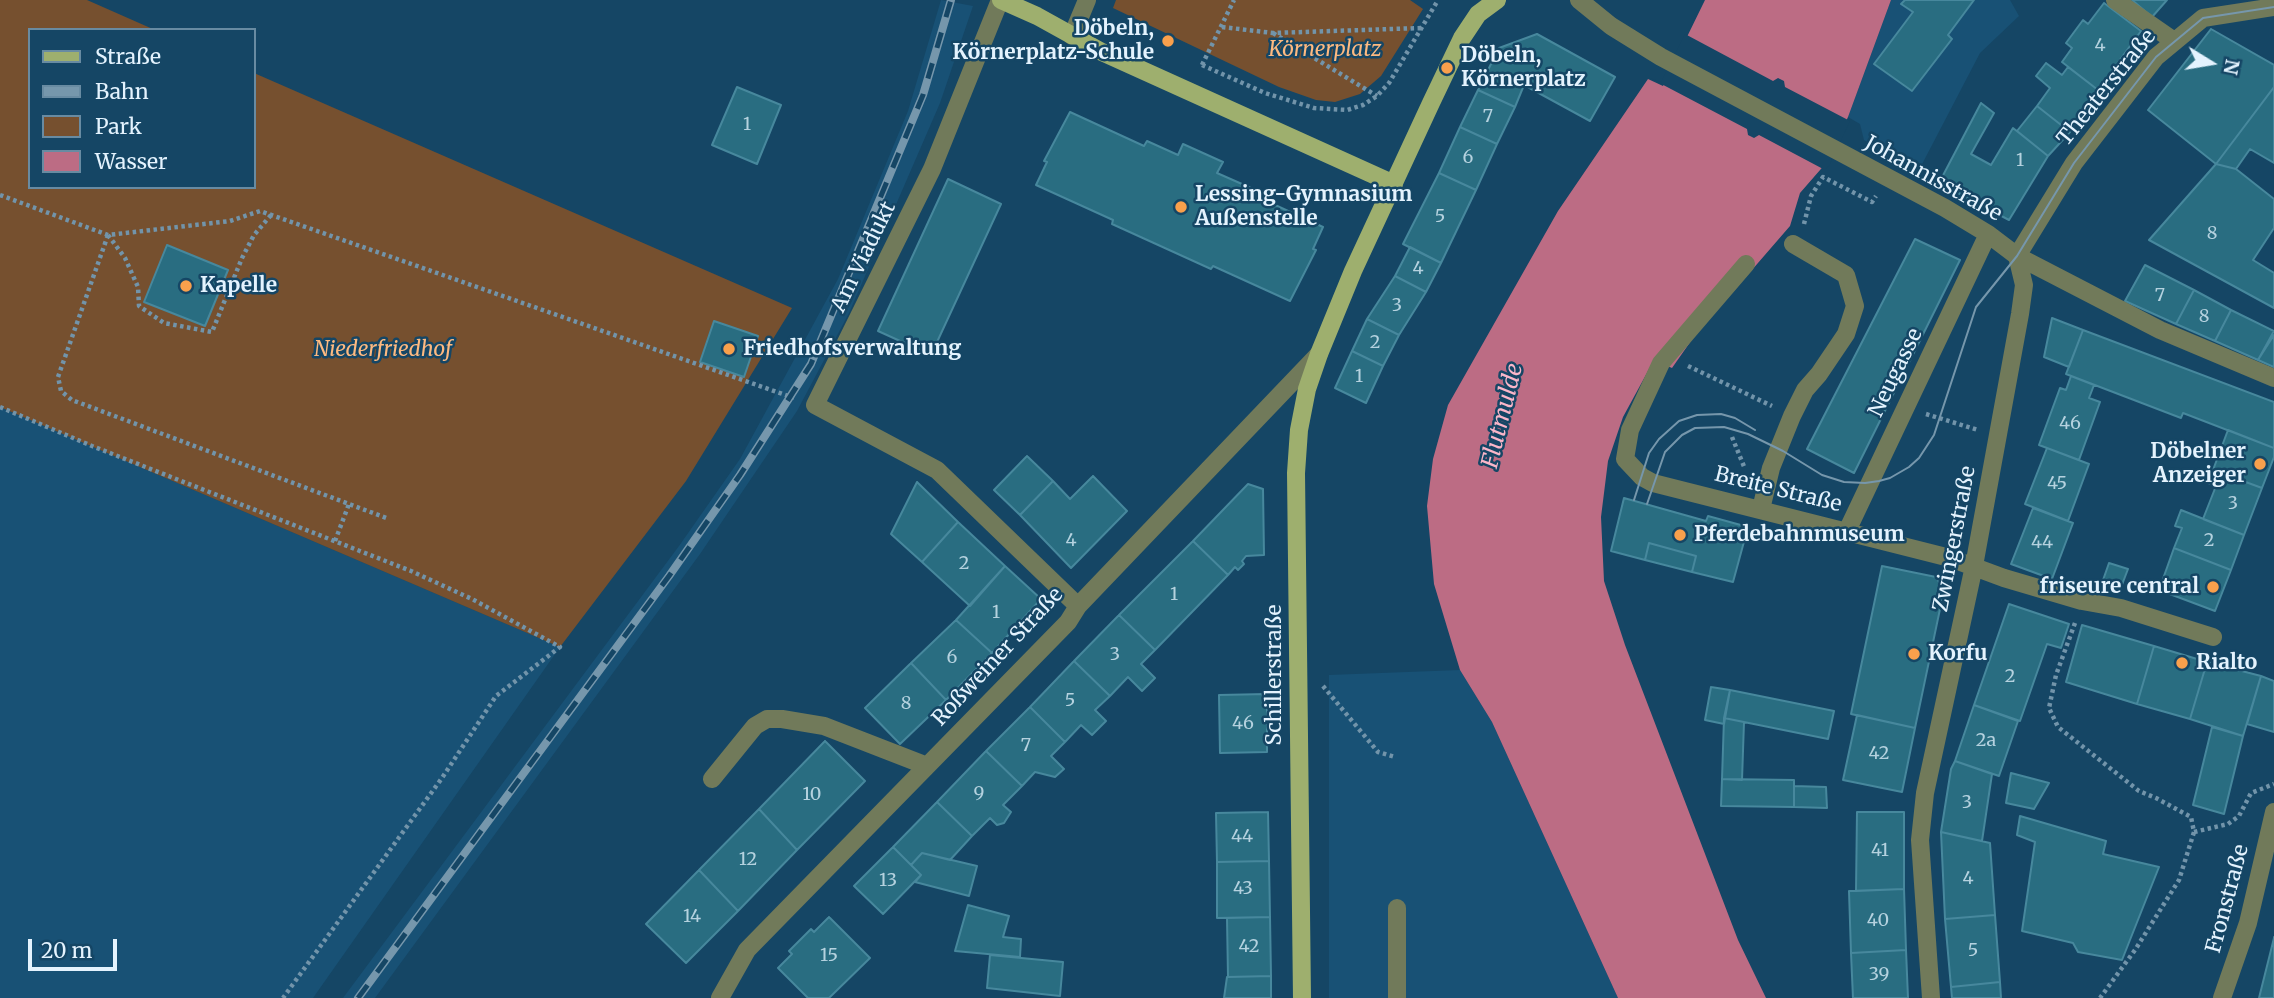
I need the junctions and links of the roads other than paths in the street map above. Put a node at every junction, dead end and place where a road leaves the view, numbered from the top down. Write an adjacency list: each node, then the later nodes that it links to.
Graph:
1 (1001, 0): 7 (main road); 19 (street, Am Viadukt)
2 (1087, 0): 7 (street)
3 (1496, 0): 9 (main road)
4 (1579, 0): 10 (street, Johannisstraße)
5 (2115, 0): 8 (street)
6 (2274, 7): 8 (street, Theaterstraße)
7 (1072, 36): 9 (main road)
8 (2174, 41): 12 (street, Theaterstraße)
9 (1394, 184): 14 (main road)
10 (1988, 234): 12 (street, Johannisstraße); 17 (street, Neugasse)
11 (1793, 244): 16 (street)
12 (2017, 256): 15 (street, Johannisstraße); 18 (street, Zwingerstraße)
13 (1746, 264): 16 (street, Breite Straße)
14 (1319, 354): 19 (street, Roßweiner Straße); 26 (main road, Schillerstraße)
15 (2274, 378)
16 (1761, 509): 17 (street, Breite Straße)
17 (1847, 531): 18 (street, Breite Straße)
18 (1974, 566): 20 (street, Breite Straße); 28 (street, Zwingerstraße)
19 (1077, 606): 21 (street, Roßweiner Straße)
20 (2213, 637)
21 (927, 766): 22 (street); 25 (street, Roßweiner Straße)
22 (712, 779)
23 (2274, 812): 29 (street, Fronstraße)
24 (1397, 908): 27 (street)
25 (720, 998)
26 (1302, 998)
27 (1397, 998)
28 (1931, 998)
29 (2222, 998)

